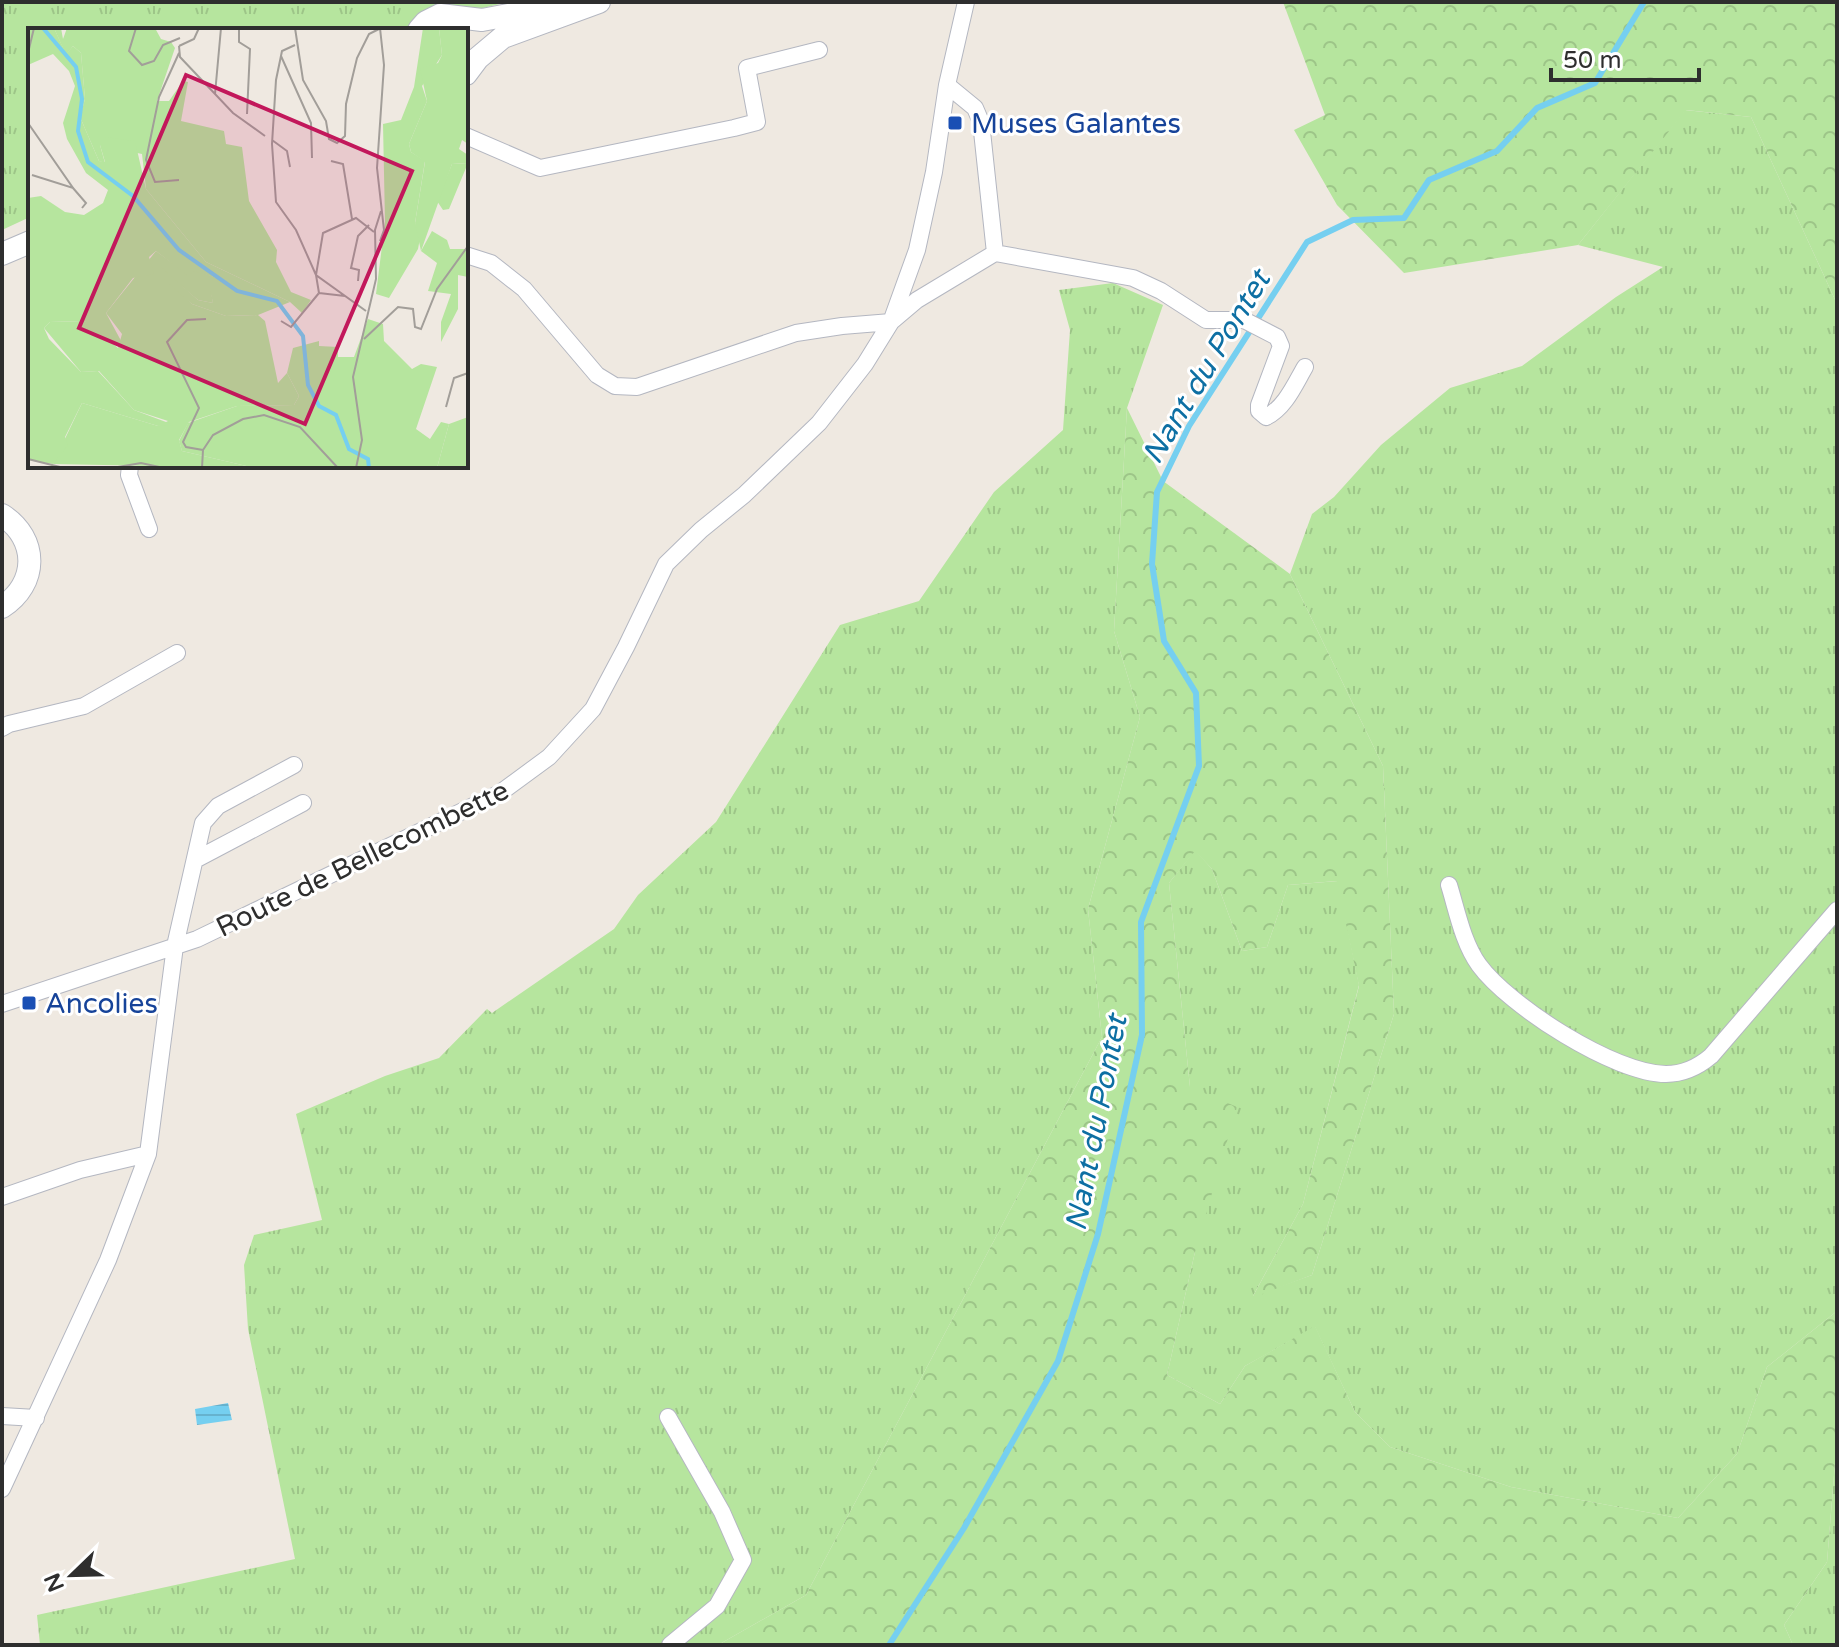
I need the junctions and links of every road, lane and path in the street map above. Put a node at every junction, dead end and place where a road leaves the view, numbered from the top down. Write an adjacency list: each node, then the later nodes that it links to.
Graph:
1 (577, 2): 4 (main road)
2 (599, 2): 7 (main road)
3 (966, 2): 8 (street, Route de Bellecombette)
4 (463, 19): 5 (main road); 7 (main road)
5 (421, 28)
6 (819, 50): 9 (street)
7 (473, 66)
8 (947, 85): 11 (street); 14 (street, Route de Bellecombette)
9 (468, 137)
10 (28, 243): 12 (main road)
11 (995, 253): 14 (street, Route de Bellecombette); 15 (street)
12 (2, 254)
13 (468, 256): 14 (street)
14 (891, 322): 27 (street, Route de Bellecombette)
15 (1305, 367)
16 (130, 468): 18 (street)
17 (2, 515): 19 (main road)
18 (149, 529)
19 (2, 607)
20 (177, 653): 21 (street)
21 (2, 728)
22 (294, 765): 24 (street)
23 (303, 803): 24 (street)
24 (195, 860): 27 (street)
25 (1449, 885): 26 (street)
26 (1837, 910)
27 (175, 946): 28 (street, Route de Bellecombette); 29 (street)
28 (2, 1004)
29 (148, 1154): 30 (street); 33 (street)
30 (2, 1197)
31 (2, 1416): 33 (street)
32 (668, 1417): 35 (street)
33 (36, 1418): 34 (street)
34 (2, 1489)
35 (670, 1645)

